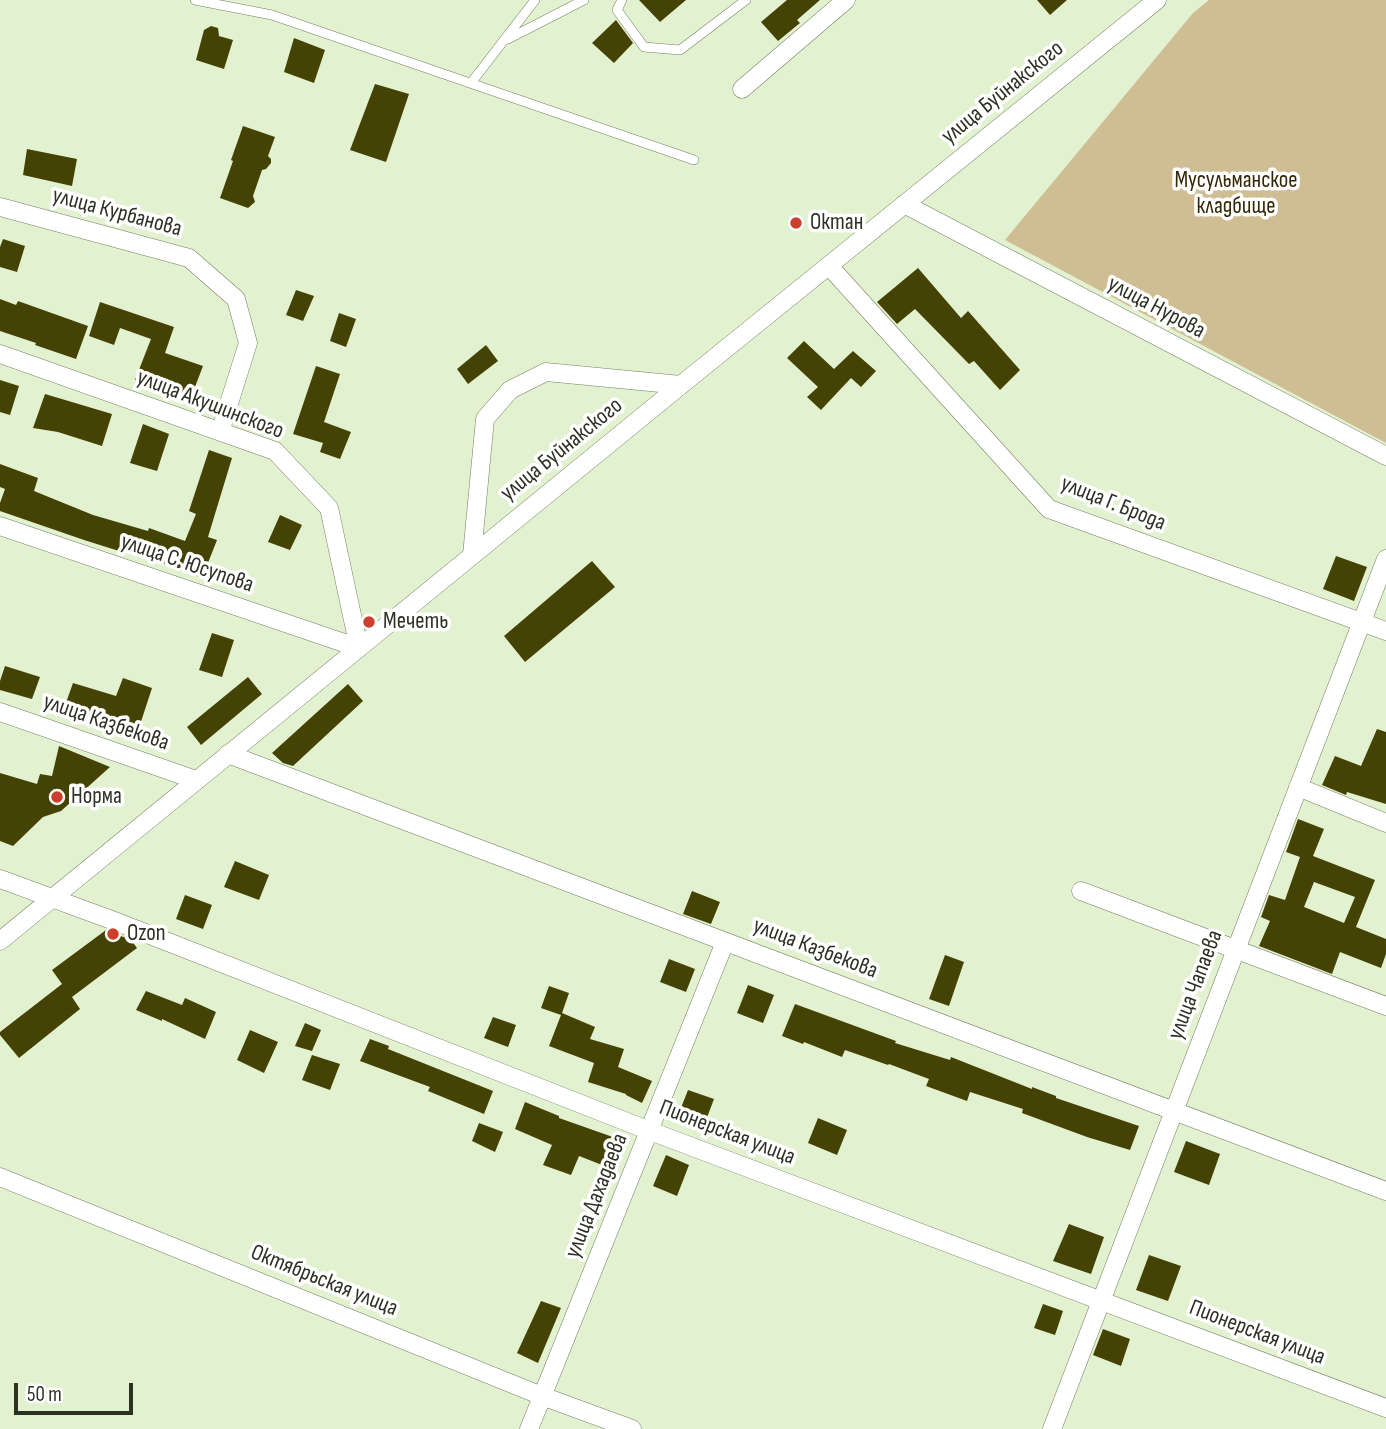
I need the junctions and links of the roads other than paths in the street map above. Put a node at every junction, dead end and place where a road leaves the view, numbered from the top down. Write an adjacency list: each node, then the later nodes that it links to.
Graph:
1 (195, 0): 9 (lane)
2 (536, 0): 8 (lane)
3 (584, 0): 8 (lane)
4 (622, 0): 5 (lane)
5 (746, 0)
6 (846, 0): 10 (street)
7 (1157, 0): 12 (street, улица Буйнакского)
8 (505, 41): 9 (lane)
9 (471, 83): 11 (lane)
10 (742, 89)
11 (694, 159)
12 (904, 204): 14 (street, улица Буйнакского); 18 (street, улица Нурова)
13 (0, 207): 17 (street, улица Курбанова)
14 (829, 265): 16 (street, улица Буйнакского); 22 (street, улица Г. Брода)
15 (0, 354): 17 (street, улица Акушинского)
16 (681, 385): 20 (street, улица Буйнакского); 20 (street)
17 (220, 432): 24 (street, улица Акушинского)
18 (1386, 456)
19 (0, 526): 24 (street, улица С. Юсупова)
20 (472, 555): 24 (street, улица Буйнакского)
21 (1386, 559): 22 (street, улица Чапаева)
22 (1362, 622): 23 (street, улица Г. Брода); 28 (street, улица Чапаева)
23 (1386, 631)
24 (359, 648): 26 (street, улица Буйнакского)
25 (0, 712): 27 (street, улица Казбекова)
26 (228, 754): 27 (street, улица Буйнакского); 34 (street, улица Казбекова)
27 (196, 780): 32 (street, улица Буйнакского)
28 (1298, 788): 29 (street); 35 (street, улица Чапаева)
29 (1386, 823)
30 (0, 879): 32 (street, Пионерская улица)
31 (1081, 891): 35 (street)
32 (53, 898): 33 (street, улица Буйнакского); 38 (street, Пионерская улица)
33 (0, 941)
34 (725, 942): 37 (street, улица Казбекова); 38 (street, улица Дахадаева)
35 (1236, 949): 36 (street); 37 (street, улица Чапаева)
36 (1386, 1006)
37 (1174, 1111): 40 (street, улица Казбекова); 41 (street, улица Чапаева)
38 (650, 1131): 41 (street, Пионерская улица); 42 (street, улица Дахадаева)
39 (0, 1177): 42 (street, Октябрьская улица)
40 (1386, 1191)
41 (1101, 1301): 43 (street, Пионерская улица); 46 (street, улица Чапаева)
42 (542, 1396): 44 (street, улица Дахадаева); 45 (street, Октябрьская улица)
43 (1386, 1408)
44 (529, 1429)
45 (632, 1429)
46 (1052, 1429)

